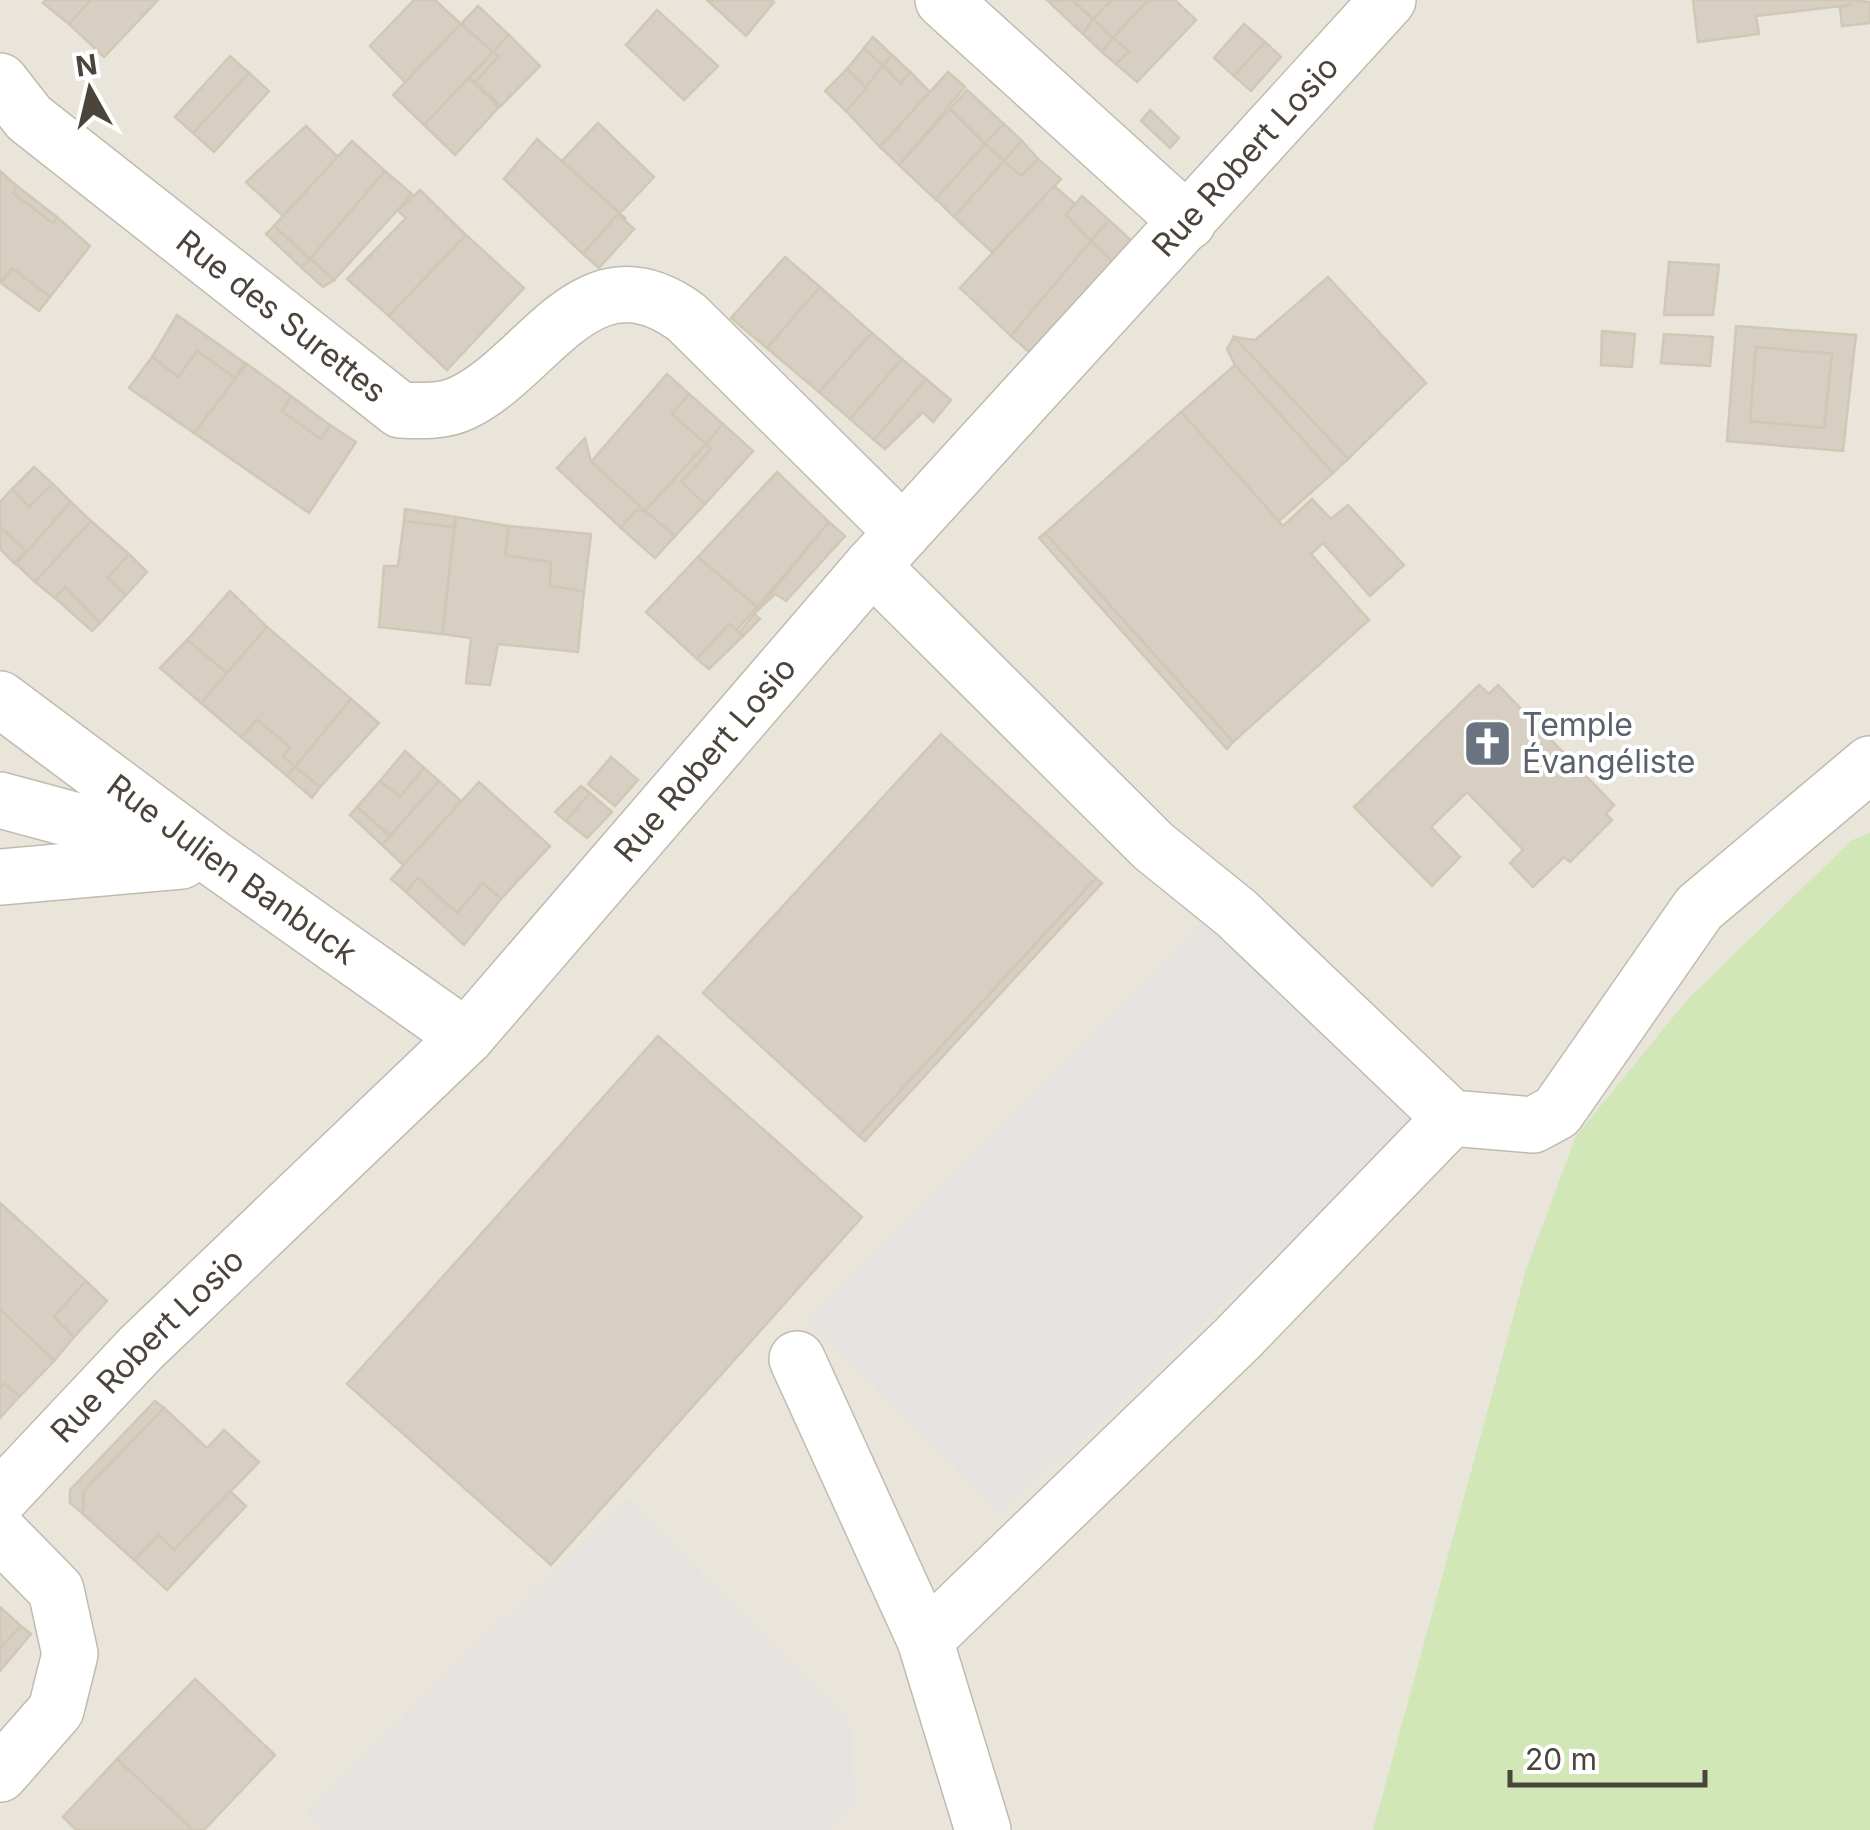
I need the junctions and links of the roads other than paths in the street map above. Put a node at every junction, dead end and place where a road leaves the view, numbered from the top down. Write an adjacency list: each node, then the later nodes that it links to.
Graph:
1 (943, 0): 4 (street)
2 (1388, 0): 4 (street, Rue Robert Losio)
3 (0, 81): 5 (street, Rue des Surettes)
4 (1188, 222): 5 (street, Rue Robert Losio)
5 (887, 549): 11 (street, Rue Robert Losio); 12 (street, Rue des Surettes)
6 (0, 699): 9 (street, Rue Julien Banbuck)
7 (1870, 764): 12 (street)
8 (0, 800): 9 (street)
9 (212, 858): 10 (street); 11 (street, Rue Julien Banbuck)
10 (0, 877)
11 (466, 1037): 14 (street, Rue Robert Losio)
12 (1450, 1118): 16 (street)
13 (797, 1359): 16 (street)
14 (0, 1498)
15 (0, 1533): 17 (street)
16 (925, 1640): 18 (street)
17 (0, 1774)
18 (967, 1821)

